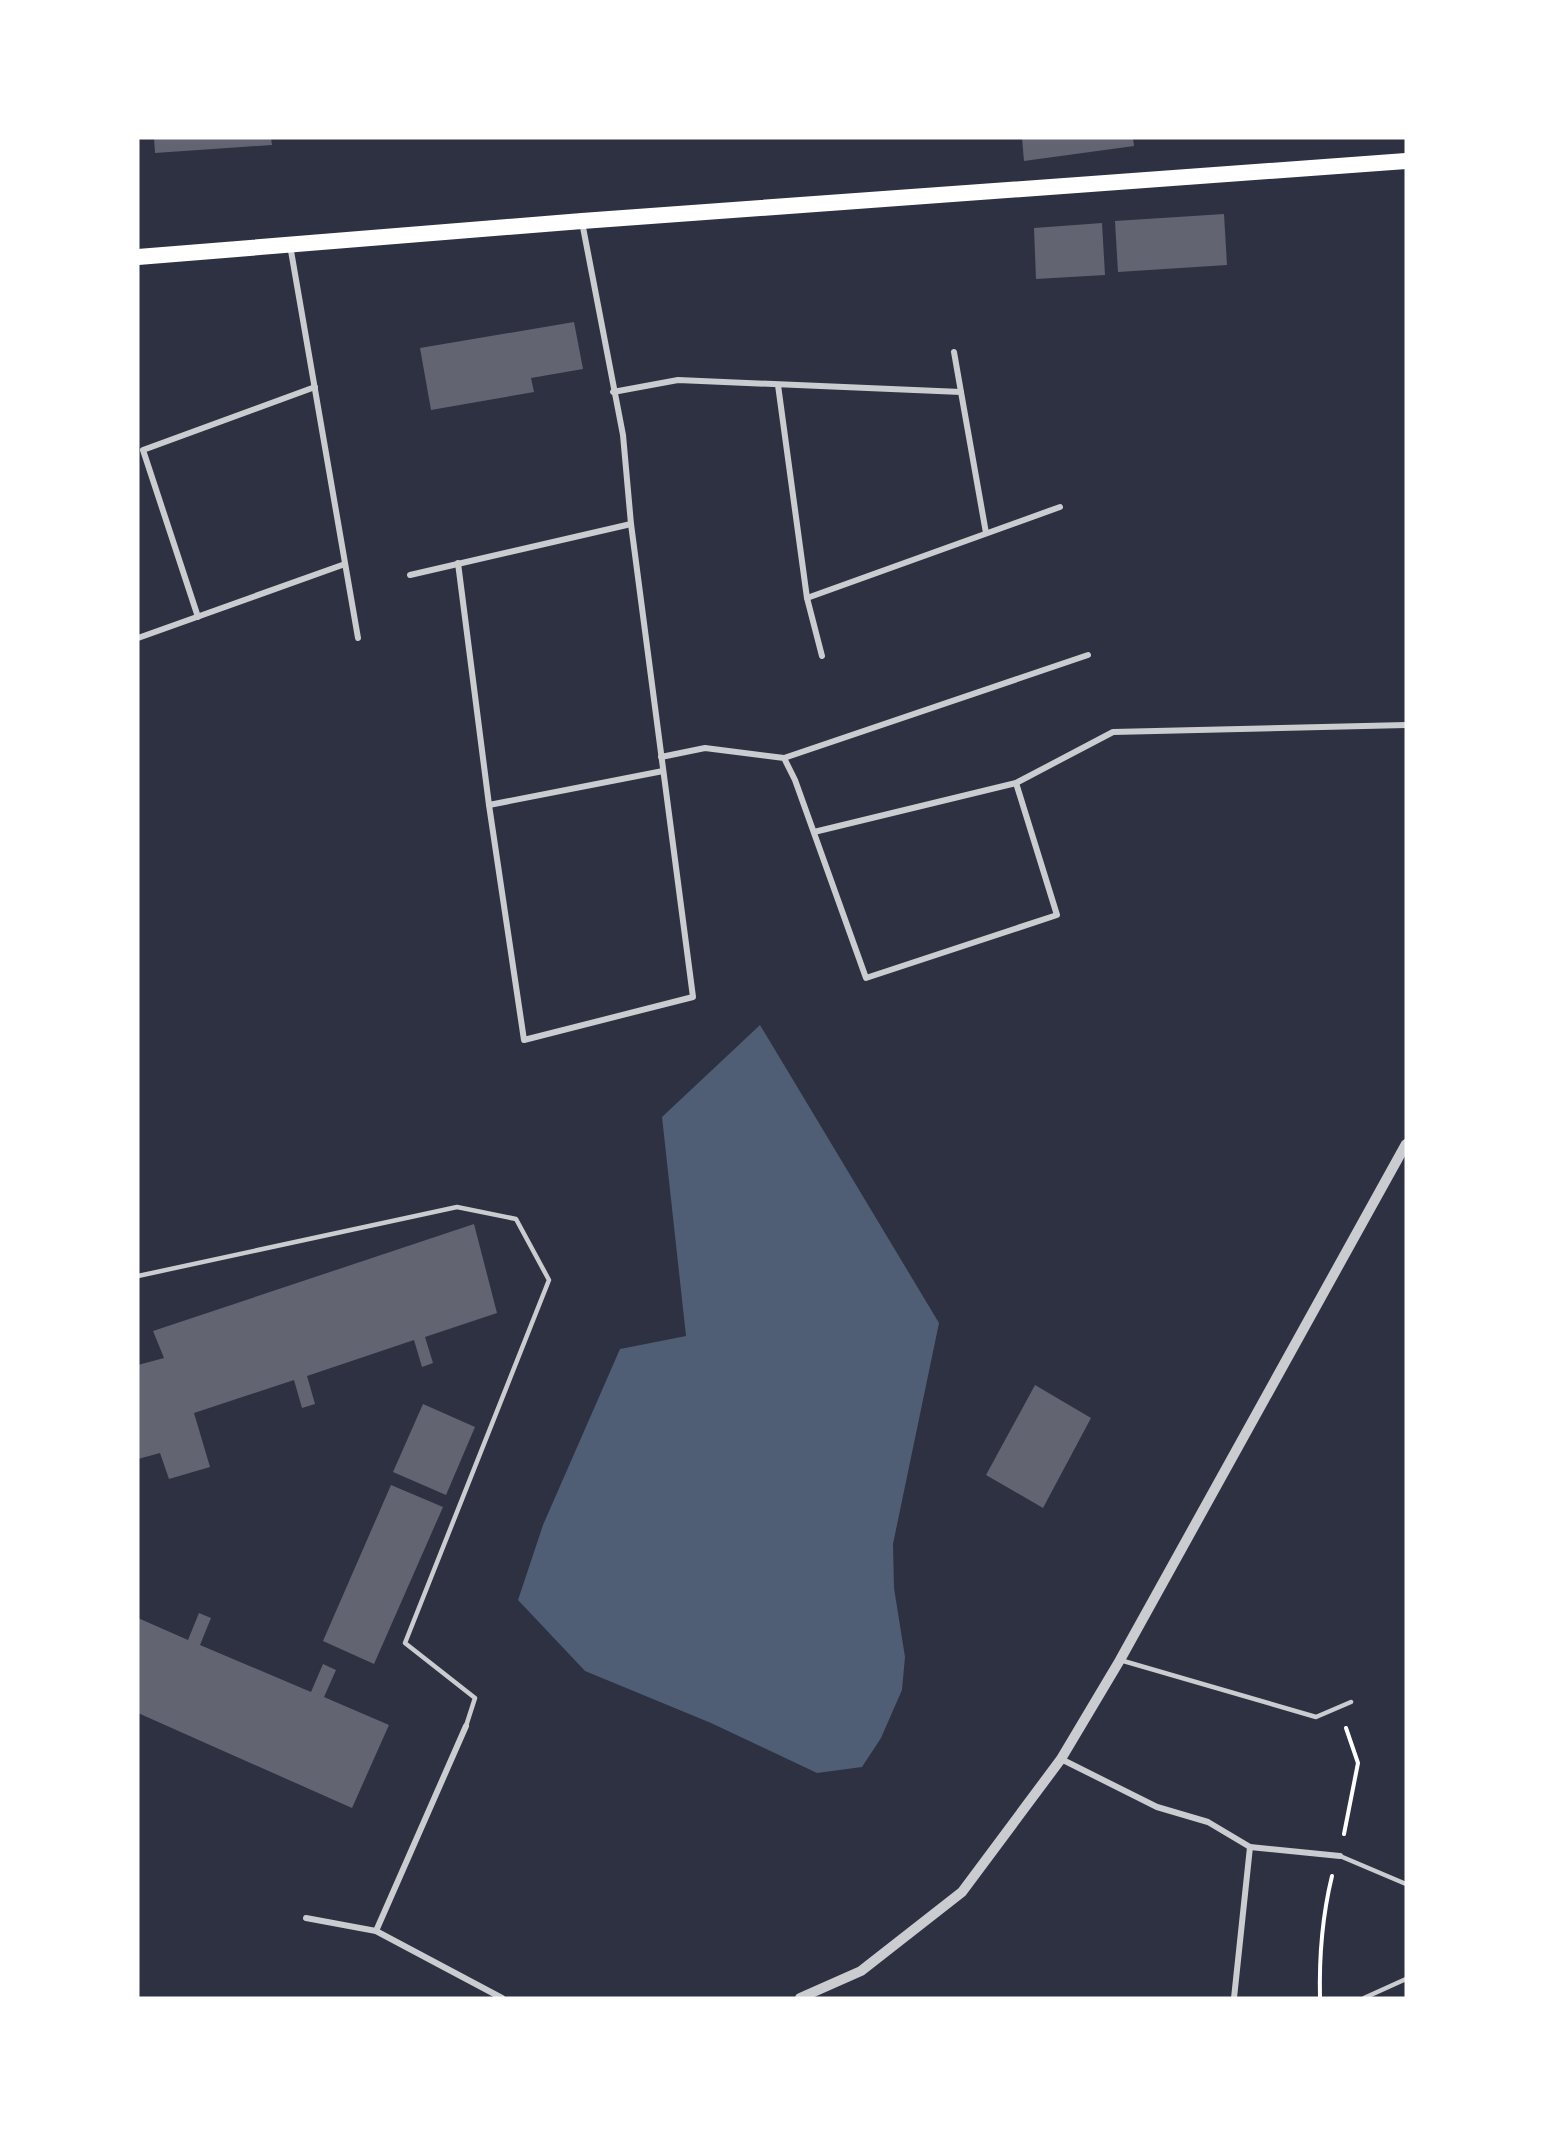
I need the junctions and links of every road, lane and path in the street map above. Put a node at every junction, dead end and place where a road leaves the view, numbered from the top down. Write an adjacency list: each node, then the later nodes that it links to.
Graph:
1 (1406, 161): 2 (highway)
2 (582, 221): 3 (highway); 8 (street)
3 (290, 245): 4 (highway); 7 (street)
4 (138, 257)
5 (954, 352): 9 (street)
6 (778, 385): 8 (street); 9 (street); 16 (street)
7 (315, 387): 14 (street); 17 (street)
8 (613, 392): 11 (street)
9 (961, 392): 12 (street)
10 (1060, 507): 12 (street)
11 (631, 524): 13 (street); 23 (street)
12 (986, 533): 16 (street)
13 (458, 563): 15 (street); 27 (street)
14 (345, 564): 17 (street); 19 (street)
15 (410, 575)
16 (807, 598): 21 (street)
17 (198, 617): 18 (street)
18 (138, 638)
19 (358, 638)
20 (1088, 655): 24 (street)
21 (822, 656)
22 (1406, 725): 26 (street)
23 (661, 757): 24 (street); 25 (street)
24 (784, 758): 28 (street)
25 (663, 771): 27 (street); 27 (street)
26 (1016, 783): 28 (street); 28 (street)
27 (489, 805)
28 (814, 832)
29 (1406, 1144): 31 (street)
30 (138, 1276): 33 (lane)
31 (1120, 1660): 32 (lane); 34 (street)
32 (1351, 1702)
33 (466, 1726): 39 (street)
34 (1061, 1759): 35 (street); 42 (street)
35 (1250, 1847): 36 (street); 43 (street)
36 (1340, 1856): 37 (lane)
37 (1406, 1884)
38 (306, 1918): 39 (street)
39 (376, 1932): 41 (street)
40 (1406, 1978): 44 (lane)
41 (502, 1998)
42 (800, 1998)
43 (1234, 1998)
44 (1364, 1998)

